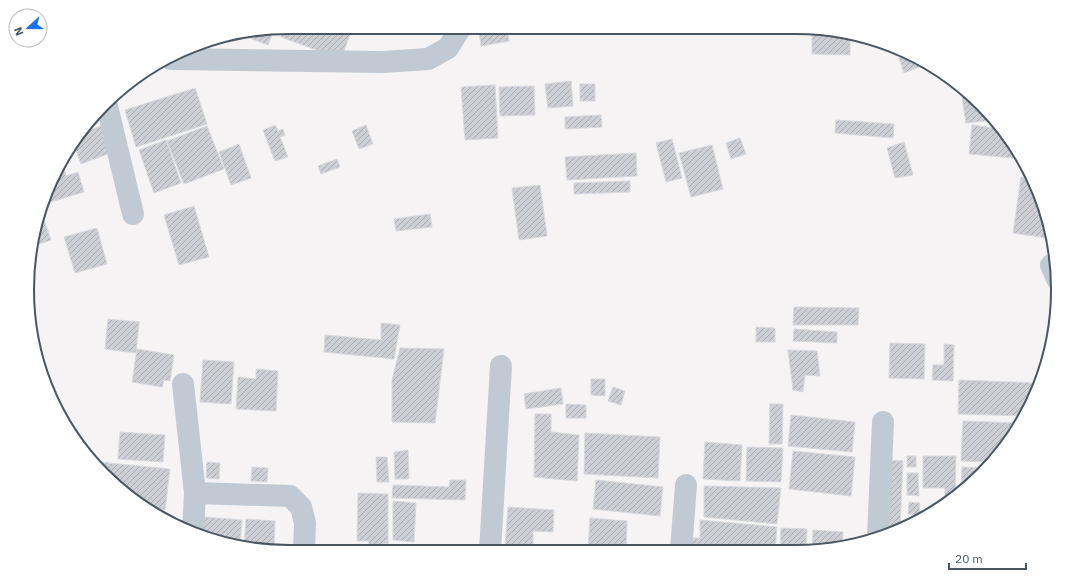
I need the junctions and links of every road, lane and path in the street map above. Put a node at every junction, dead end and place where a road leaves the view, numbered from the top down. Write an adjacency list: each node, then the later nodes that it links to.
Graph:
1 (457, 34): 2 (street)
2 (178, 59)
3 (108, 110): 4 (street)
4 (133, 214)
5 (501, 366): 13 (street)
6 (183, 384): 9 (street)
7 (883, 422): 11 (street)
8 (686, 485): 14 (street)
9 (195, 493): 10 (street); 12 (street)
10 (193, 526)
11 (878, 531)
12 (304, 545)
13 (490, 545)
14 (681, 545)

